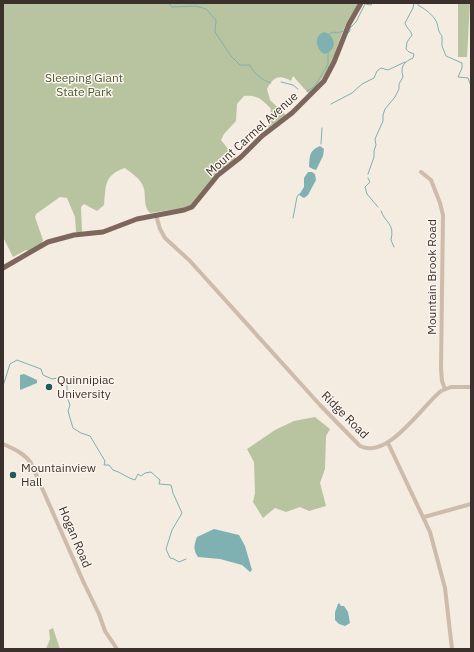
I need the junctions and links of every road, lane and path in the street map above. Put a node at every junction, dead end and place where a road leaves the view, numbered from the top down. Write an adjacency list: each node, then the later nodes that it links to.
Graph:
1 (361, 3): 3 (main road, Mount Carmel Avenue)
2 (421, 172): 6 (street, Mountain Brook Road)
3 (156, 215): 4 (main road, Mount Carmel Avenue); 7 (street, Ridge Road)
4 (3, 268)
5 (471, 387): 6 (street)
6 (445, 389): 7 (street)
7 (388, 443): 10 (street)
8 (3, 444): 11 (street, Hogan Road)
9 (471, 504): 10 (street)
10 (424, 517): 12 (street)
11 (117, 649)
12 (452, 649)

